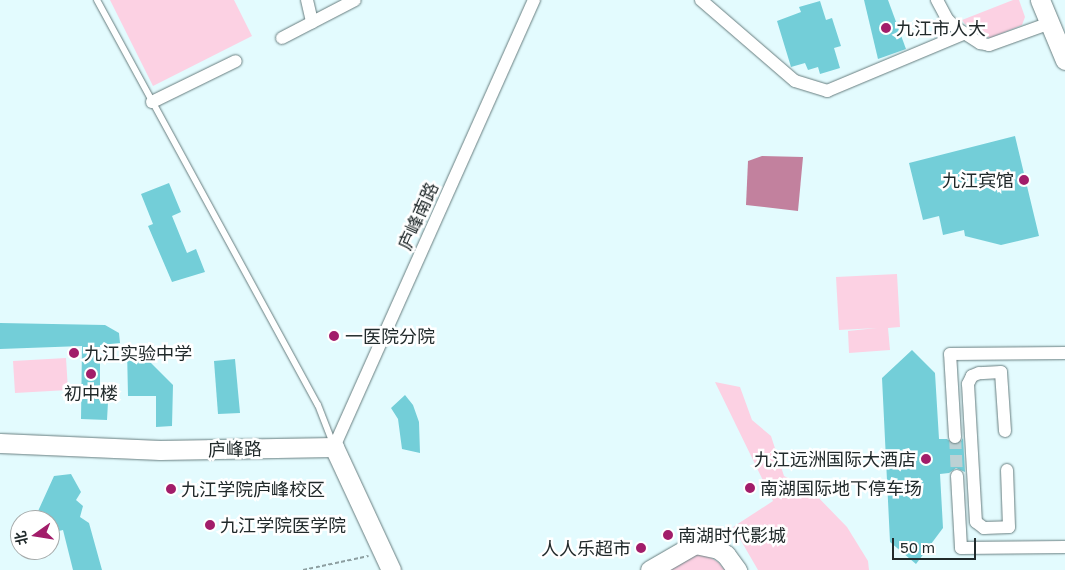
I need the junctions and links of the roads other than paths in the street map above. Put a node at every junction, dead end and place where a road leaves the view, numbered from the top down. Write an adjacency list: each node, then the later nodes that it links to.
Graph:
1 (97, 0): 14 (lane)
2 (308, 0): 8 (street)
3 (355, 0): 8 (street)
4 (534, 0): 21 (street, 庐峰南路)
5 (701, 0): 10 (street)
6 (937, 0): 10 (street)
7 (1040, 0): 9 (main road)
8 (312, 22): 11 (street)
9 (1050, 23): 10 (street); 12 (main road)
10 (963, 34)
11 (282, 38)
12 (1065, 60)
13 (236, 61): 14 (street)
14 (152, 102): 21 (lane)
15 (1065, 353): 17 (street)
16 (968, 384): 17 (street); 18 (street); 25 (street)
17 (952, 385): 19 (street)
18 (1005, 431)
19 (955, 436)
20 (0, 443): 21 (main road, 庐峰路)
21 (334, 447): 27 (main road)
22 (1007, 470): 25 (street)
23 (957, 476): 24 (street)
24 (960, 522): 25 (street); 26 (street)
25 (976, 522)
26 (1065, 547)
27 (391, 570)
28 (650, 570): 29 (main road)
29 (737, 570)

